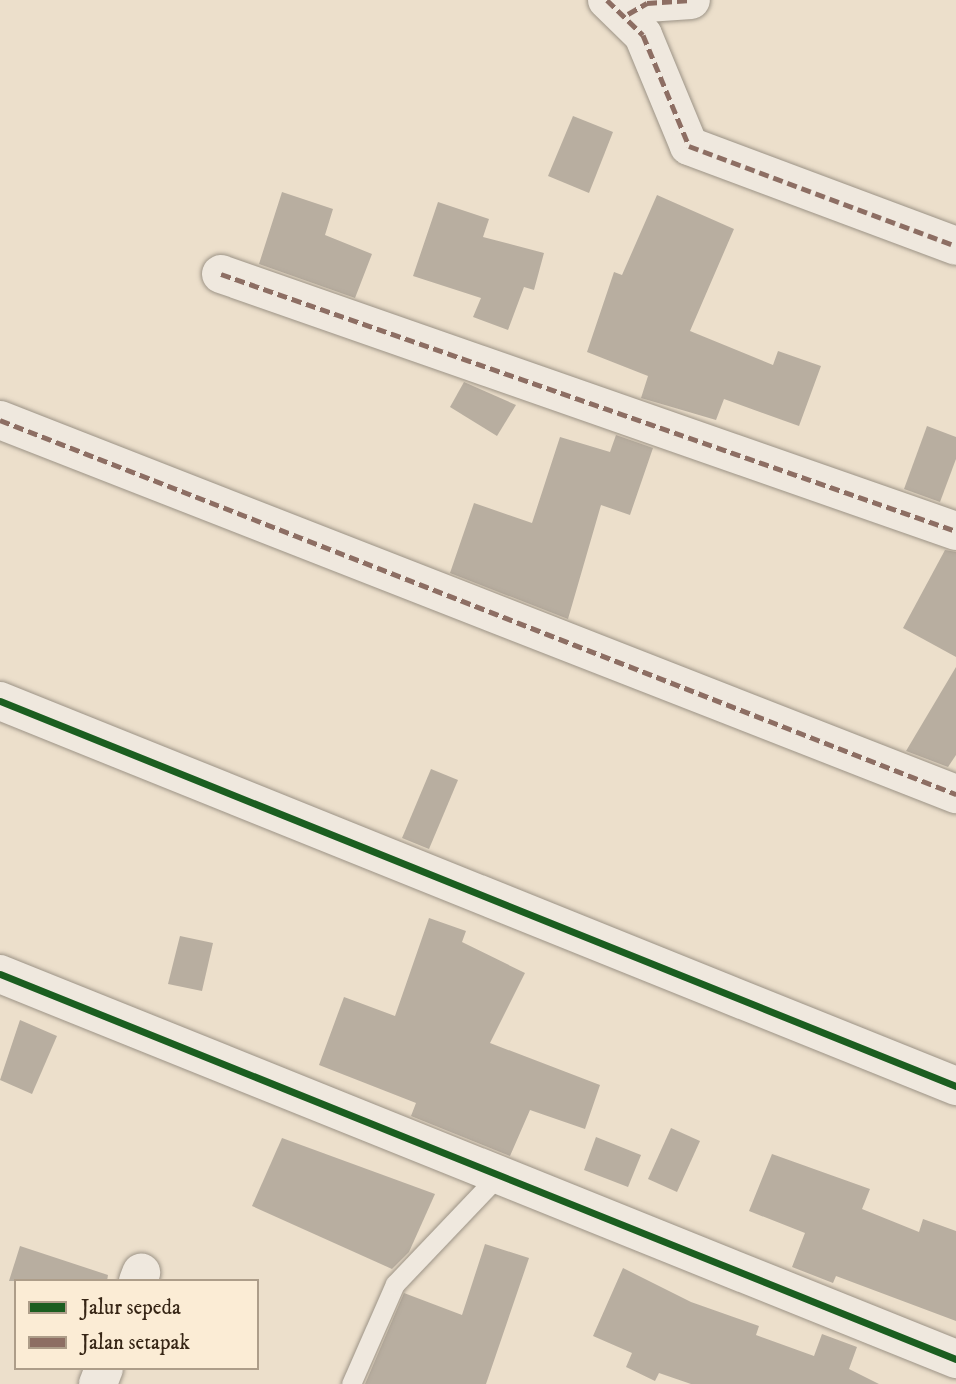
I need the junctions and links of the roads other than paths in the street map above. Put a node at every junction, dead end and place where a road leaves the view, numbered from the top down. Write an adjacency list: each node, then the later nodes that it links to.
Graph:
1 (691, 0): 2 (street)
2 (617, 7): 3 (street)
3 (956, 247)
4 (221, 274): 6 (street)
5 (0, 420): 8 (street)
6 (956, 531)
7 (0, 701): 10 (street)
8 (956, 794)
9 (0, 974): 11 (street)
10 (956, 1086)
11 (496, 1178): 12 (street); 13 (lane)
12 (956, 1359)
13 (351, 1384)

